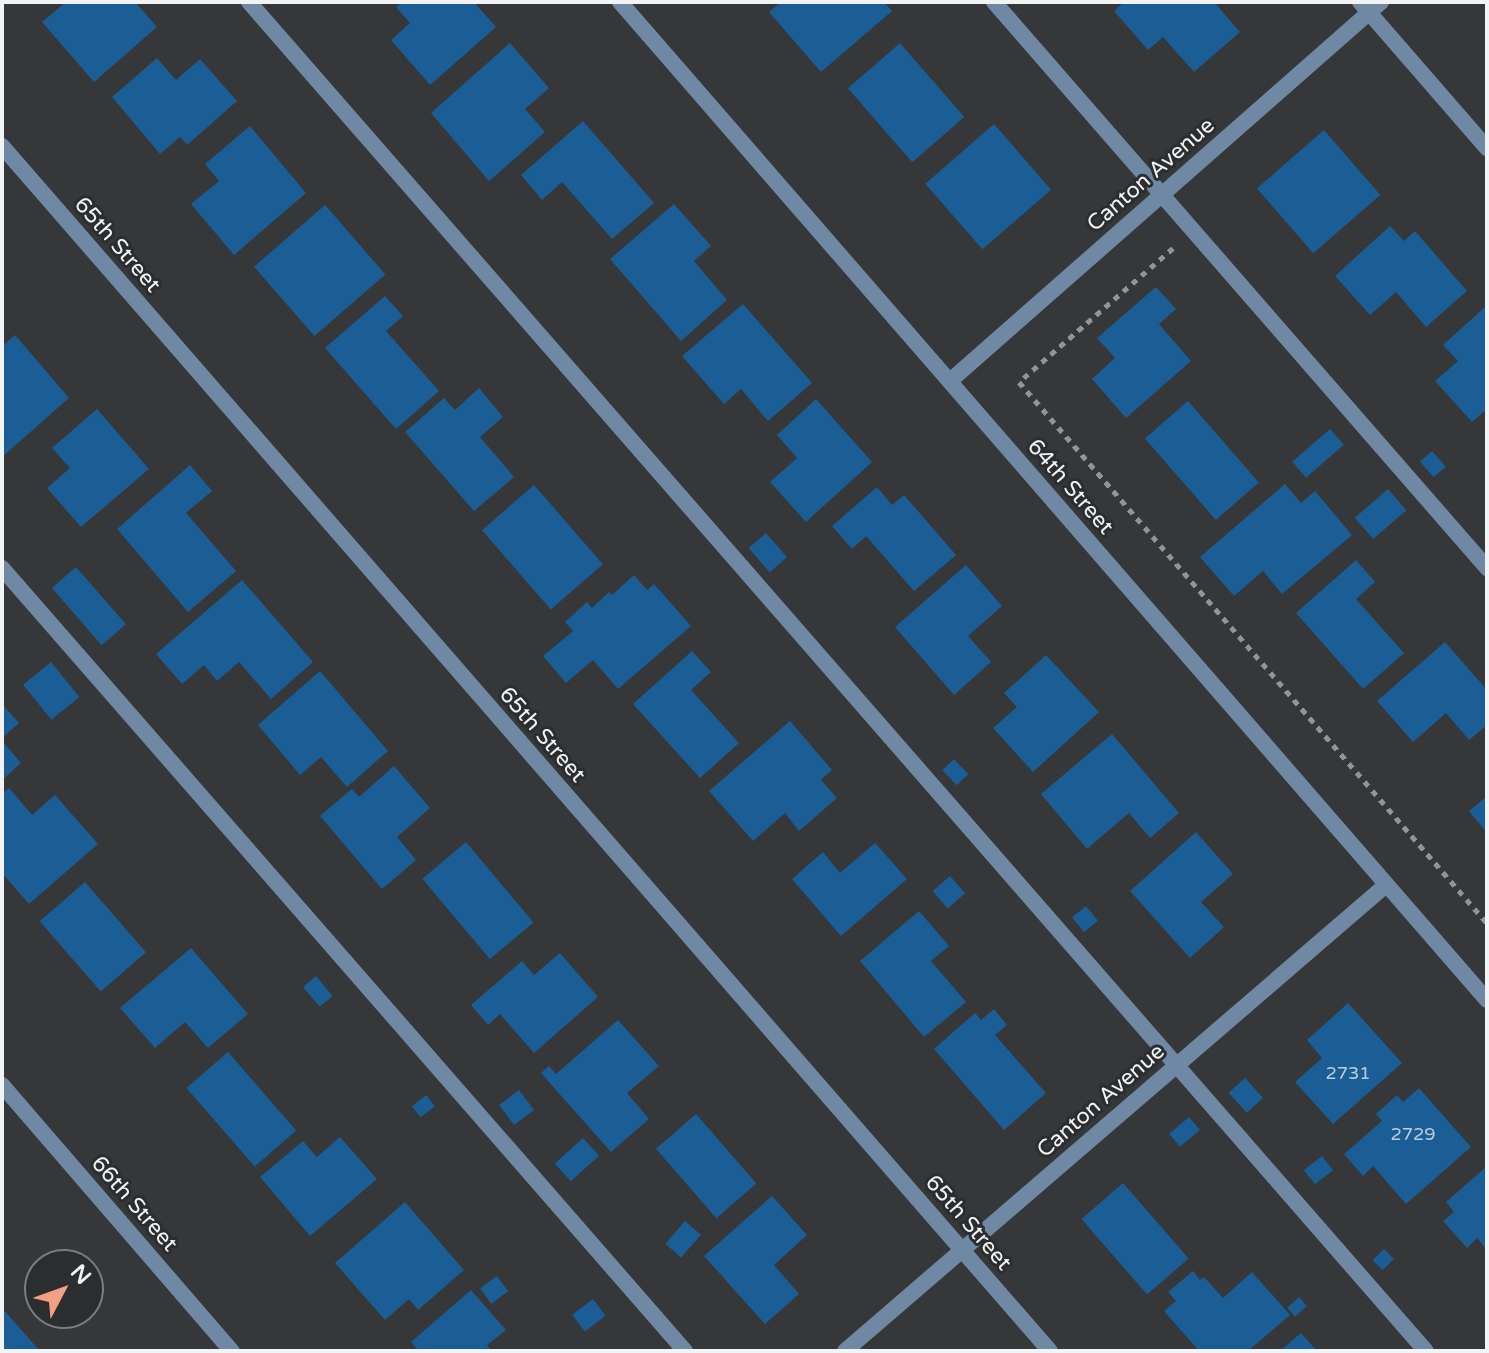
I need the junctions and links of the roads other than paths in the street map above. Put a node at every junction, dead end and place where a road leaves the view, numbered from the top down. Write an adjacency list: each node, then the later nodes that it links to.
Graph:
1 (249, 2): 13 (street)
2 (620, 2): 8 (street, 64th Street)
3 (994, 2): 7 (street)
4 (1370, 5): 6 (street); 7 (street, Canton Avenue)
5 (2, 146): 15 (street, 65th Street)
6 (1487, 148)
7 (1162, 195): 8 (street, Canton Avenue); 10 (street)
8 (950, 381): 11 (street, 64th Street)
9 (2, 568): 17 (street)
10 (1487, 568)
11 (1386, 885): 12 (street, 64th Street); 13 (street, Canton Avenue)
12 (1487, 1000)
13 (1176, 1066): 15 (street, Canton Avenue); 20 (street)
14 (2, 1085): 16 (street, 66th Street)
15 (962, 1250): 18 (street, Canton Avenue); 19 (street, 65th Street)
16 (232, 1351)
17 (685, 1351)
18 (845, 1351)
19 (1050, 1351)
20 (1426, 1351)

